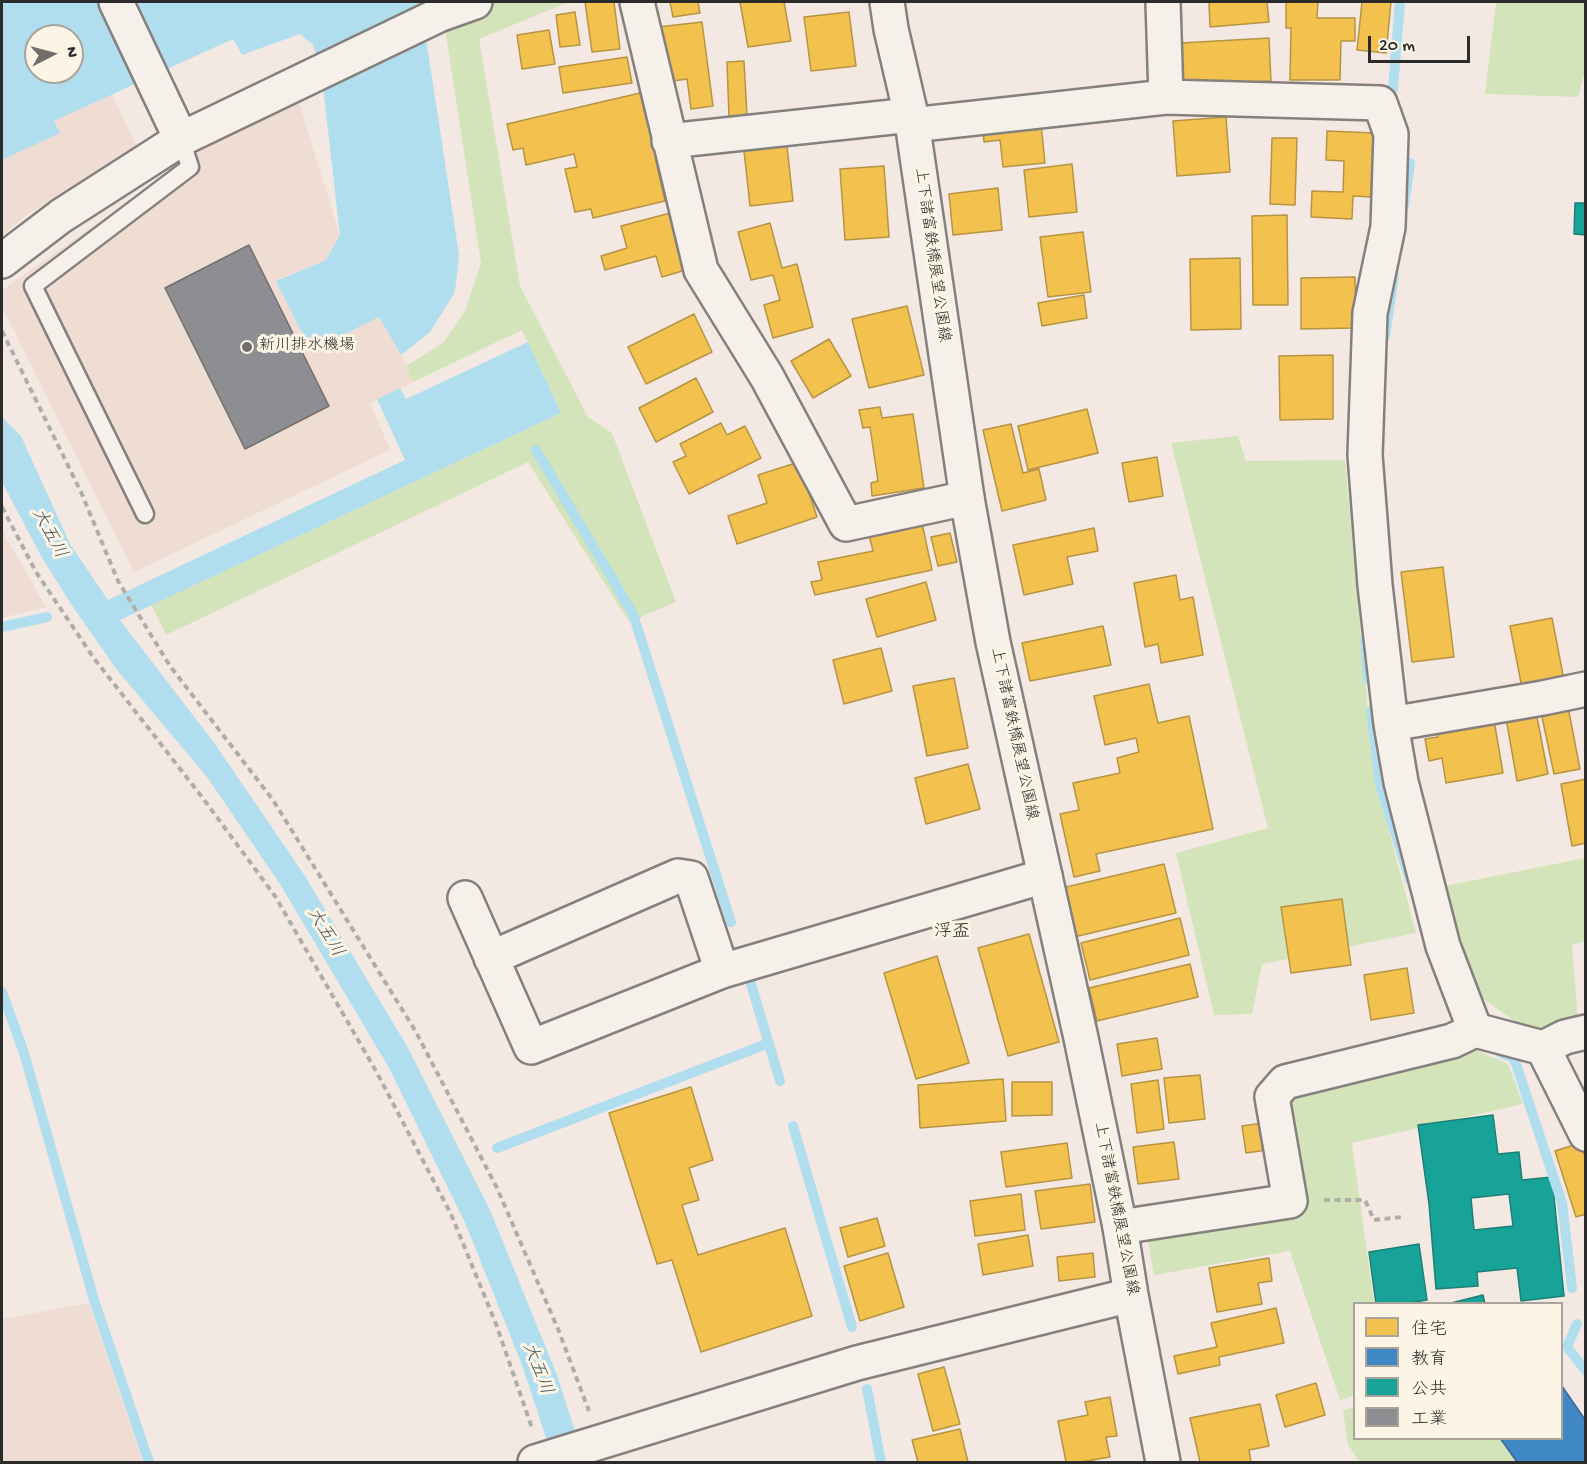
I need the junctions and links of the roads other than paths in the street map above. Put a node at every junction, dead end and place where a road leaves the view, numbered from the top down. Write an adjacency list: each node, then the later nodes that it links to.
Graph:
1 (116, 2): 8 (street)
2 (475, 2): 8 (street)
3 (637, 2): 9 (street)
4 (887, 2): 7 (street, 上下諸富鉄橋展望公園線)
5 (1163, 2): 6 (street)
6 (1166, 97): 7 (street); 14 (street)
7 (911, 120): 9 (street); 11 (street, 上下諸富鉄橋展望公園線)
8 (181, 139): 10 (street); 12 (lane)
9 (669, 141): 11 (street)
10 (2, 261)
11 (967, 498): 15 (street, 上下諸富鉄橋展望公園線)
12 (145, 514)
13 (1586, 689): 14 (street)
14 (1391, 724): 19 (street)
15 (1045, 876): 18 (street); 23 (street, 上下諸富鉄橋展望公園線)
16 (465, 898): 17 (street)
17 (491, 958): 18 (street); 18 (street)
18 (722, 971)
19 (1475, 1030): 21 (street); 23 (street)
20 (1586, 1032): 21 (street)
21 (1543, 1048): 22 (street)
22 (1586, 1134)
23 (1120, 1227): 24 (street, 上下諸富鉄橋展望公園線)
24 (1131, 1295): 25 (street); 26 (street, 上下諸富鉄橋展望公園線)
25 (542, 1460)
26 (1163, 1462)

